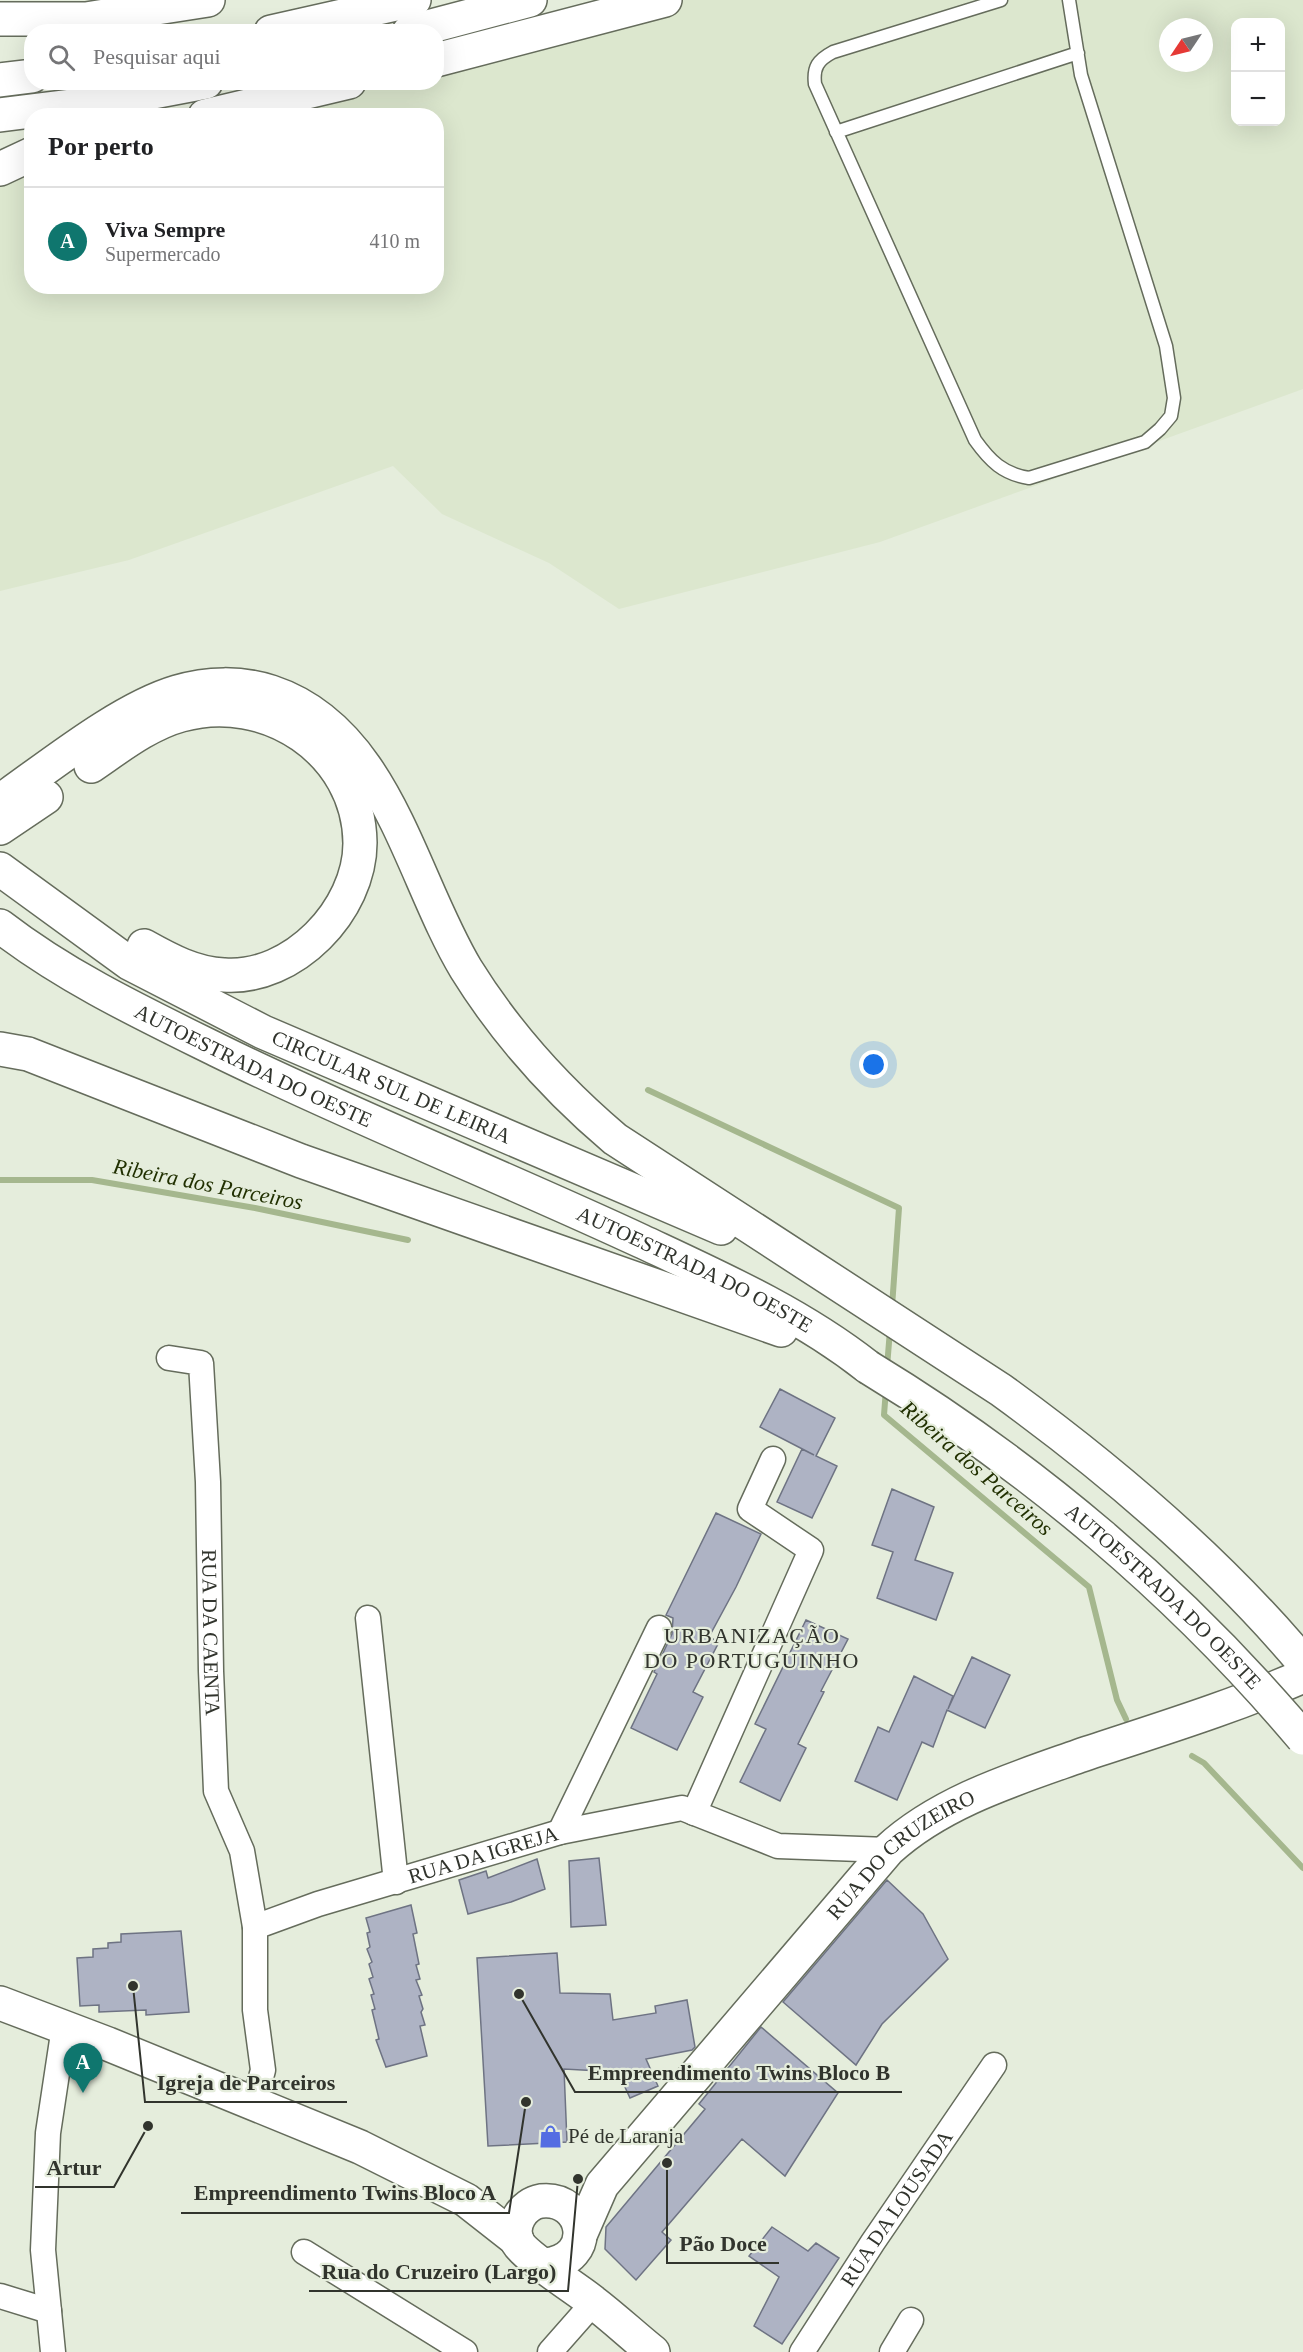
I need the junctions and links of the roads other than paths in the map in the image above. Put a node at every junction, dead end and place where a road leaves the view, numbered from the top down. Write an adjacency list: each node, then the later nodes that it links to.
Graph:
1 (208, 0): 8 (main road)
2 (351, 0): 9 (main road)
3 (414, 0): 10 (main road)
4 (530, 0): 11 (main road)
5 (665, 0): 13 (main road)
6 (1000, 0): 22 (lane)
7 (1069, 0): 12 (lane)
8 (0, 19)
9 (293, 24)
10 (306, 24)
11 (439, 24)
12 (1078, 53): 22 (lane); 22 (lane)
13 (444, 58)
14 (24, 77): 15 (main road)
15 (0, 80)
16 (164, 90): 18 (main road)
17 (315, 90): 19 (main road)
18 (55, 108)
19 (239, 108)
20 (24, 112): 21 (main road)
21 (0, 115)
22 (836, 132)
23 (24, 144): 24 (main road)
24 (0, 146)
25 (24, 158): 26 (main road)
26 (0, 169)
27 (16, 799): 28 (main road); 31 (main road); 33 (main road)
28 (0, 828)
29 (0, 869): 31 (main road, CIRCULAR SUL DE LEIRIA)
30 (0, 926): 34 (main road, AUTOESTRADA DO OESTE)
31 (78, 926): 33 (main road, CIRCULAR SUL DE LEIRIA)
32 (0, 1049): 34 (main road)
33 (805, 1265): 39 (main road)
34 (776, 1317): 41 (main road, AUTOESTRADA DO OESTE, bridge)
35 (169, 1358): 46 (street, RUA DA CAENTA)
36 (773, 1459): 42 (street)
37 (368, 1618): 45 (street)
38 (659, 1628): 43 (street)
39 (1303, 1662)
40 (1303, 1676): 44 (main road, RUA DO CRUZEIRO)
41 (1303, 1738)
42 (694, 1813): 43 (street, RUA DA IGREJA); 44 (street, RUA DA IGREJA)
43 (560, 1832): 45 (street, RUA DA IGREJA)
44 (888, 1850): 51 (main road, RUA DO CRUZEIRO)
45 (396, 1882): 46 (street, RUA DA IGREJA)
46 (255, 1928): 50 (street)
47 (0, 2003): 48 (main road)
48 (64, 2027): 50 (main road); 60 (street)
49 (994, 2065): 66 (street, RUA DA LOUSADA)
50 (254, 2104): 52 (main road)
51 (602, 2185): 53 (main road, RUA DO CRUZEIRO); 55 (main road, RUA DO CRUZEIRO)
52 (466, 2200): 53 (main road); 54 (main road)
53 (542, 2204): 54 (main road); 55 (main road)
54 (517, 2240): 57 (main road)
55 (579, 2241): 57 (main road); 59 (main road)
56 (304, 2252): 63 (street)
57 (545, 2265): 59 (main road)
58 (0, 2296): 60 (street)
59 (594, 2302): 64 (street); 65 (main road)
60 (49, 2311): 62 (street)
61 (911, 2320): 67 (street)
62 (53, 2352)
63 (465, 2352)
64 (550, 2352)
65 (653, 2352)
66 (802, 2352)
67 (892, 2352)

